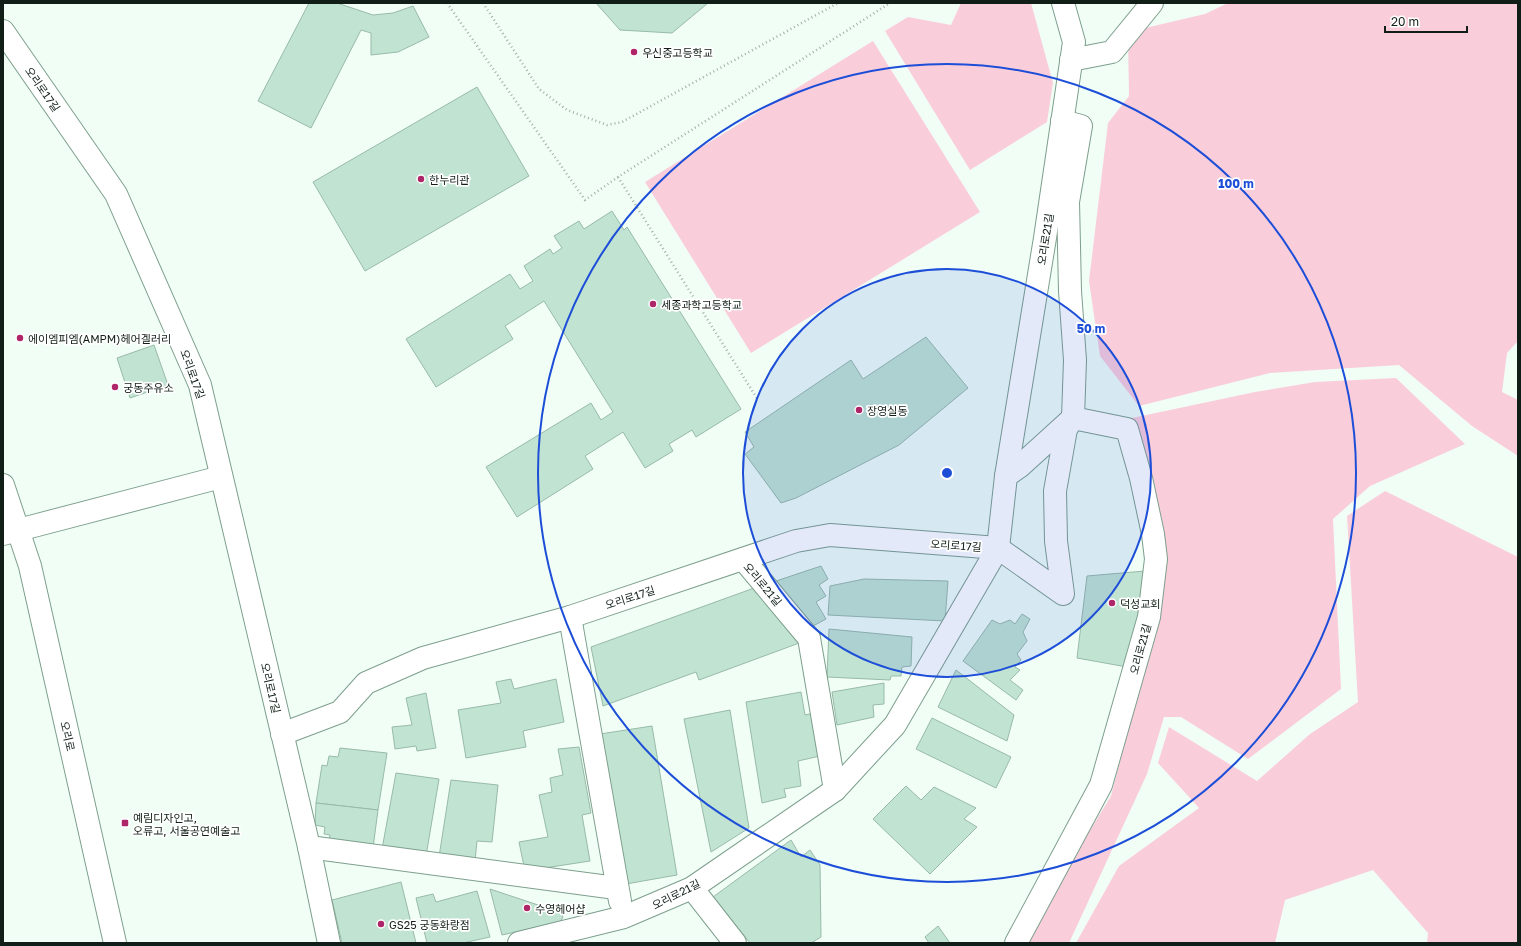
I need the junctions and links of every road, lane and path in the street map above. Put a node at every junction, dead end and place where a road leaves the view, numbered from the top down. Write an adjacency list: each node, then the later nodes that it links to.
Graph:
1 (447, 3): 10 (path)
2 (483, 3): 3 (path)
3 (838, 3)
4 (890, 3): 10 (path)
5 (1063, 3): 8 (street, 오리로21길)
6 (1152, 3): 8 (street)
7 (3, 31): 14 (street, 오리로17길)
8 (1071, 60): 9 (street, 오리로21길)
9 (1062, 122): 12 (street); 13 (street, 오리로21길)
10 (618, 177): 11 (path)
11 (758, 400)
12 (1073, 418): 13 (street); 17 (street); 31 (street, 오리로21길)
13 (1006, 476): 17 (street, 오리로21길)
14 (221, 477): 16 (street); 20 (street, 오리로17길)
15 (3, 485): 16 (street, 오리로)
16 (11, 532): 27 (street, 오리로)
17 (998, 548): 18 (street, 오리로17길); 21 (street, 오리로21길)
18 (743, 559): 19 (street, 오리로17길); 21 (street, 오리로21길)
19 (570, 616): 20 (street, 오리로17길); 23 (street)
20 (282, 734): 22 (street, 오리로17길)
21 (834, 790): 24 (street, 오리로21길)
22 (309, 847): 23 (street); 28 (street, 오리로17길)
23 (616, 888): 25 (street)
24 (692, 888): 25 (street, 오리로21길); 30 (street)
25 (624, 917): 26 (street, 오리로21길)
26 (549, 939): 29 (street, 오리로21길)
27 (115, 943)
28 (329, 943)
29 (519, 943)
30 (735, 943)
31 (1016, 943)

